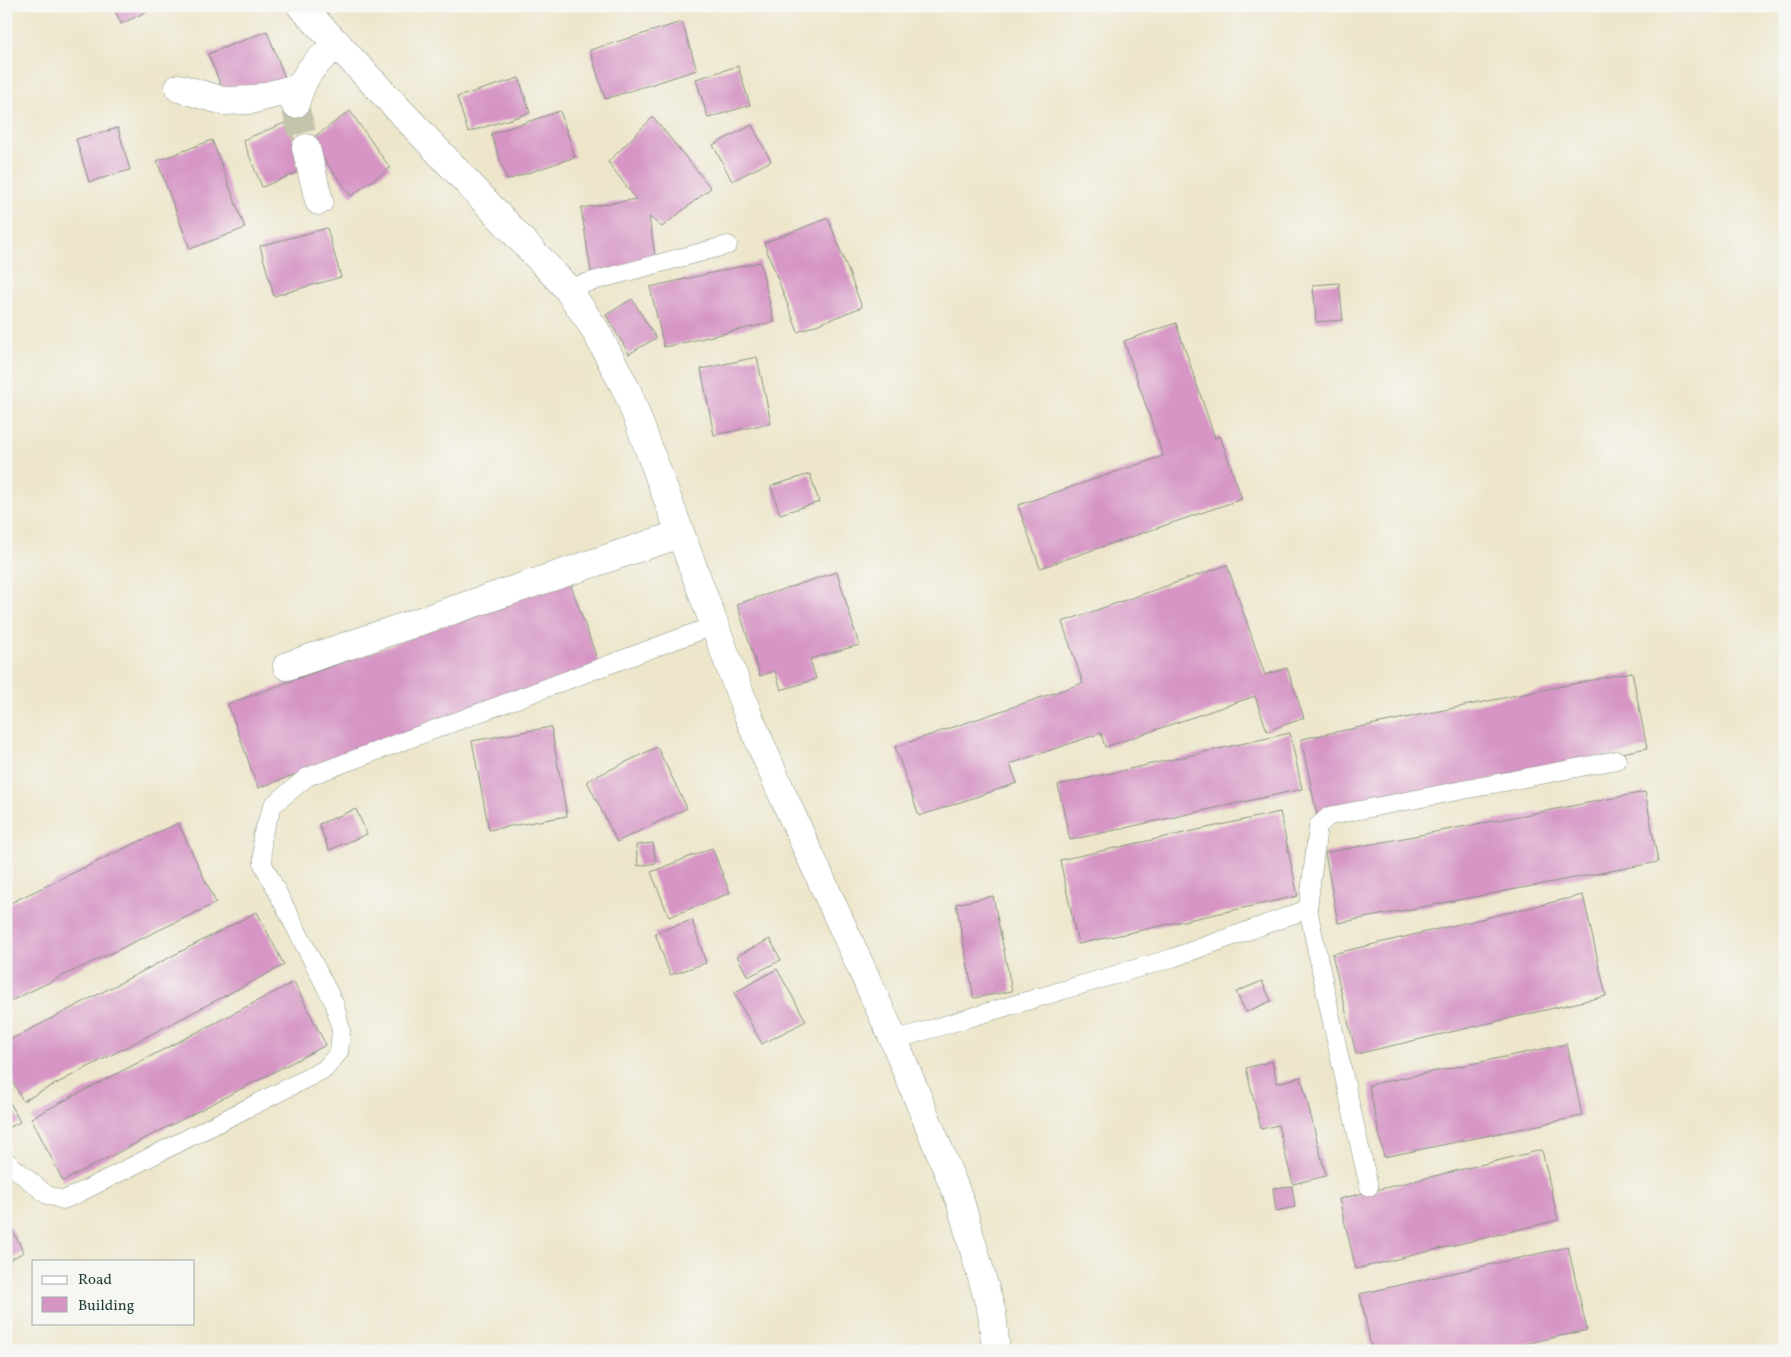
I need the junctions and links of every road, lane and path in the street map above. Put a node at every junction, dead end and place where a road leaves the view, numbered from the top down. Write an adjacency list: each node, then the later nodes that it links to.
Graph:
1 (301, 6): 2 (street)
2 (338, 44): 3 (street); 7 (street)
3 (179, 88)
4 (306, 148): 5 (street)
5 (319, 201)
6 (728, 245): 7 (lane)
7 (567, 288): 8 (street)
8 (680, 534): 9 (street); 10 (street)
9 (715, 625): 13 (street); 14 (lane)
10 (287, 666)
11 (1617, 760): 12 (lane)
12 (1308, 909): 13 (lane); 15 (lane)
13 (894, 1040): 16 (street)
14 (6, 1161)
15 (1369, 1187)
16 (996, 1351)

